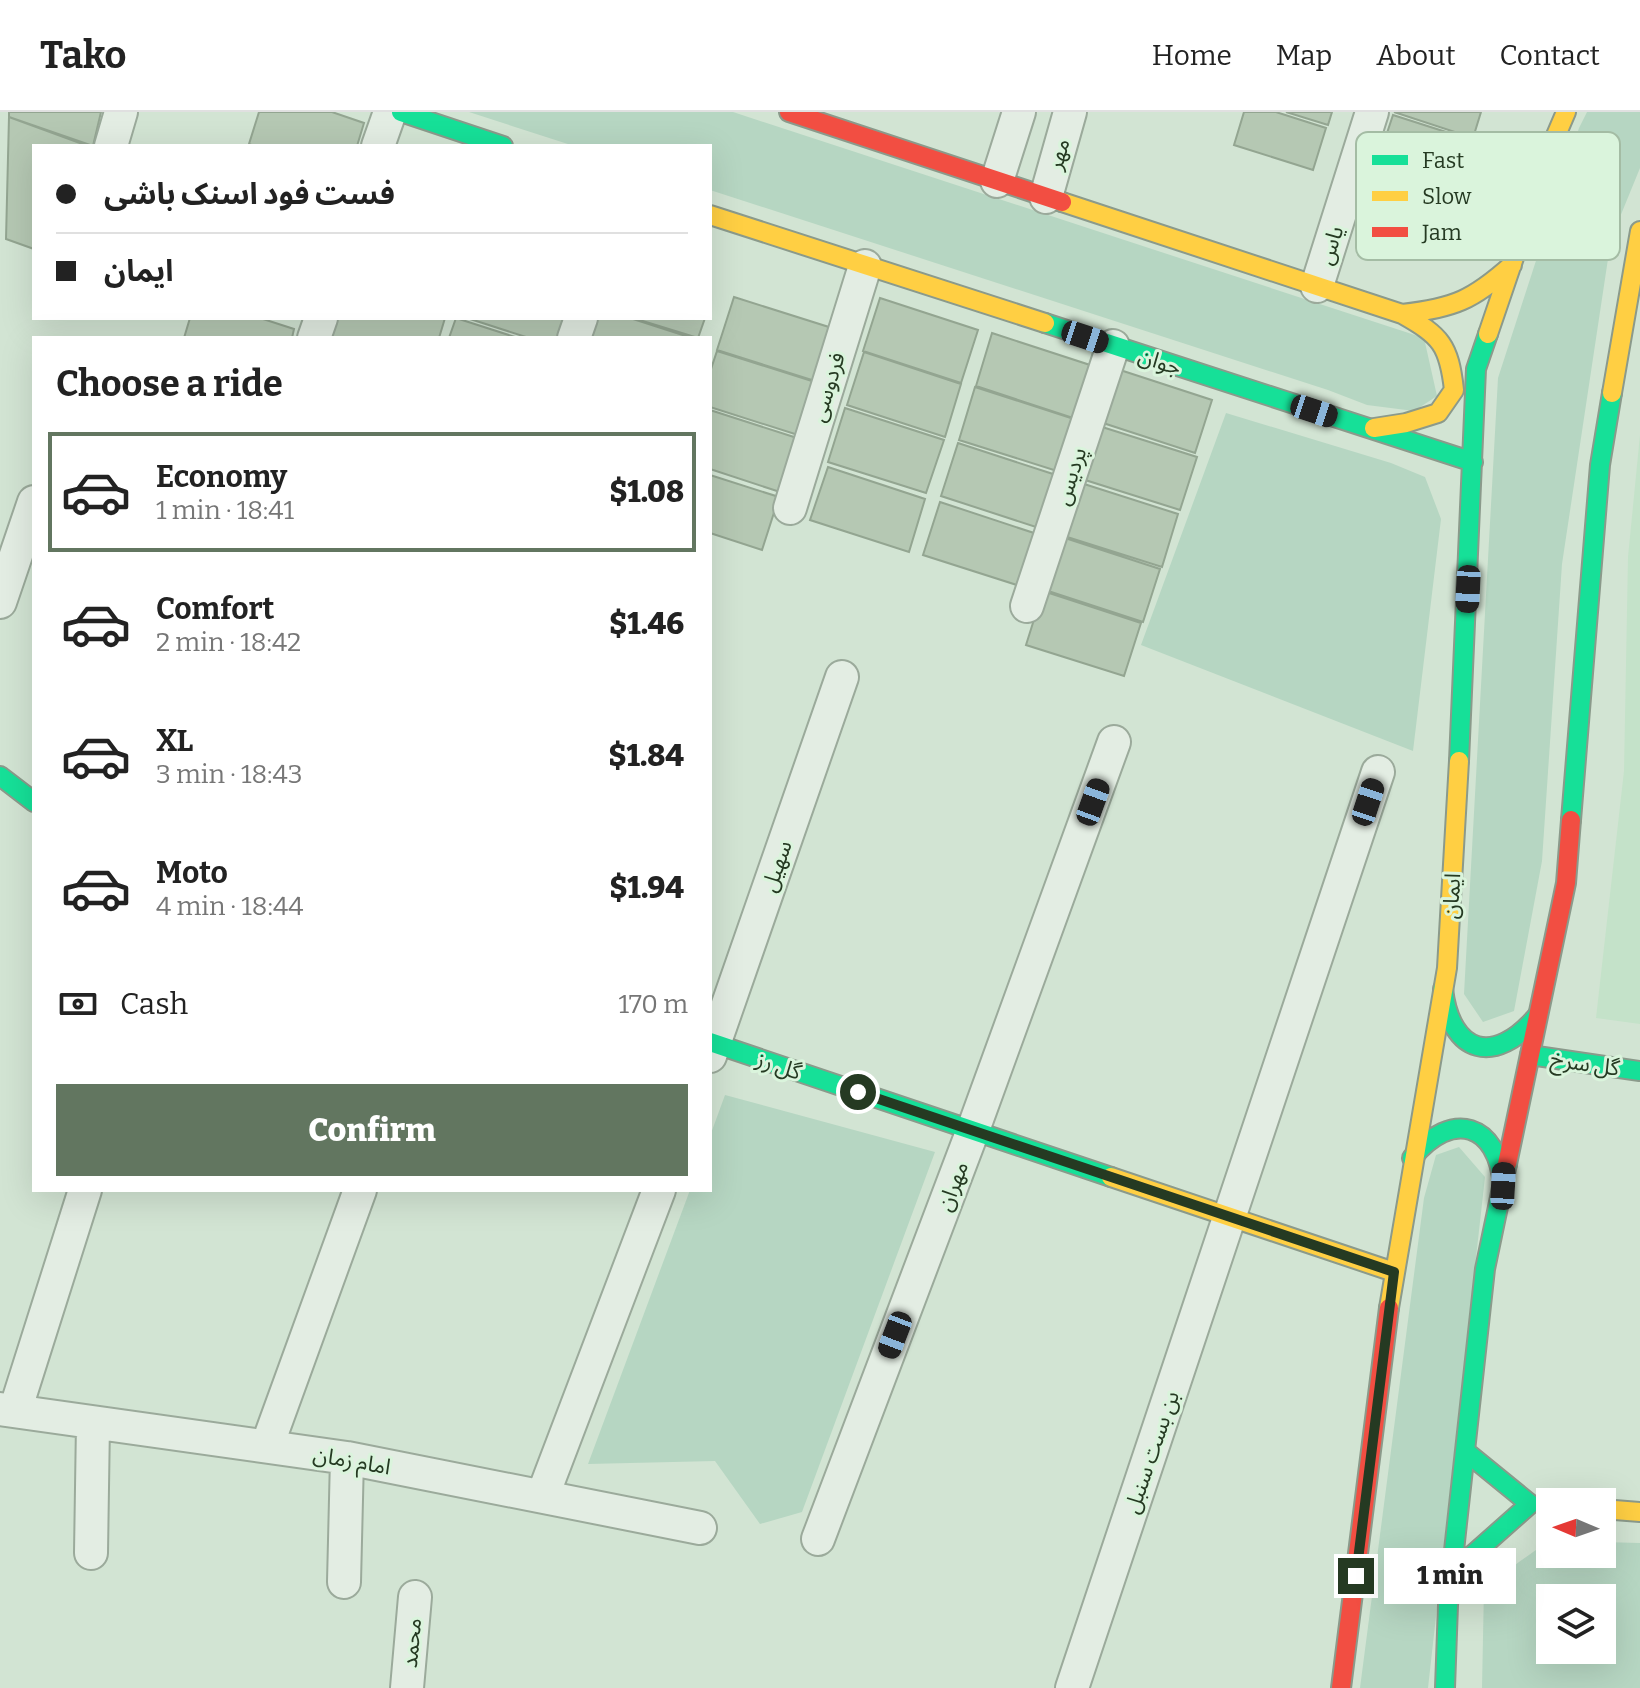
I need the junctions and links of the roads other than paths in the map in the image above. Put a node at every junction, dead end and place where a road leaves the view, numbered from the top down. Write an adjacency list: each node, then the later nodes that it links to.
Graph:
1 (121, 112): 11 (street)
2 (390, 112): 12 (street)
3 (401, 112): 13 (main road)
4 (789, 112): 15 (main road)
5 (1019, 112): 15 (street)
6 (1070, 112): 16 (street, مهر)
7 (1372, 112): 9 (street, یاس)
8 (1566, 112): 10 (main road, ایمان)
9 (1366, 132)
10 (1557, 132)
11 (112, 144)
12 (379, 144)
13 (497, 144)
14 (1356, 163): 22 (street, یاس)
15 (997, 181): 16 (main road)
16 (1046, 197): 22 (main road)
17 (712, 216): 21 (main road, جوان)
18 (1640, 231): 39 (main road)
19 (1514, 260): 20 (main road, ایمان)
20 (1512, 265): 23 (main road); 26 (main road, ایمان)
21 (865, 266): 24 (main road, جوان); 28 (street, فردوسی)
22 (1317, 286): 23 (main road)
23 (1402, 314): 25 (main road)
24 (1113, 346): 25 (main road, جوان); 30 (street, پردیس)
25 (1371, 429): 26 (main road, جوان)
26 (1473, 462): 38 (main road, ایمان)
27 (32, 508): 29 (street)
28 (790, 508)
29 (0, 602)
30 (1027, 606)
31 (842, 677): 40 (street, سهیل)
32 (1114, 742): 43 (street, مهران)
33 (1378, 772): 49 (street, بن بست سنبل)
34 (0, 776): 35 (main road)
35 (32, 801)
36 (32, 804): 37 (main road)
37 (11, 812)
38 (1443, 989): 39 (main road); 44 (main road, ایمان)
39 (1537, 1016): 41 (main road)
40 (712, 1047): 43 (main road, گل رز)
41 (1530, 1055): 42 (main road, گل سرخ); 45 (main road)
42 (1640, 1071)
43 (973, 1130): 49 (main road, گل رز); 62 (street, مهران)
44 (1412, 1158): 45 (main road); 50 (main road, ایمان)
45 (1503, 1186): 54 (main road)
46 (84, 1192): 51 (street)
47 (359, 1192): 53 (street)
48 (658, 1192): 56 (street)
49 (1230, 1216): 50 (main road, گل رز); 68 (street, بن بست سنبل)
50 (1394, 1272): 69 (main road, ایمان)
51 (8, 1410): 52 (street, امام زمان)
52 (93, 1423): 53 (street, امام زمان); 63 (street)
53 (267, 1446): 55 (street, امام زمان)
54 (1465, 1451): 57 (main road); 64 (main road)
55 (347, 1458): 56 (street, امام زمان); 65 (street)
56 (543, 1495): 61 (street, امام زمان)
57 (1530, 1504): 58 (main road); 64 (main road)
58 (1536, 1504)
59 (1616, 1510): 60 (main road)
60 (1640, 1512)
61 (700, 1528)
62 (818, 1539)
63 (91, 1553)
64 (1451, 1574): 70 (main road)
65 (344, 1582)
66 (415, 1597): 67 (street, محمد)
67 (407, 1688)
68 (1072, 1688)
69 (1341, 1688)
70 (1445, 1688)

